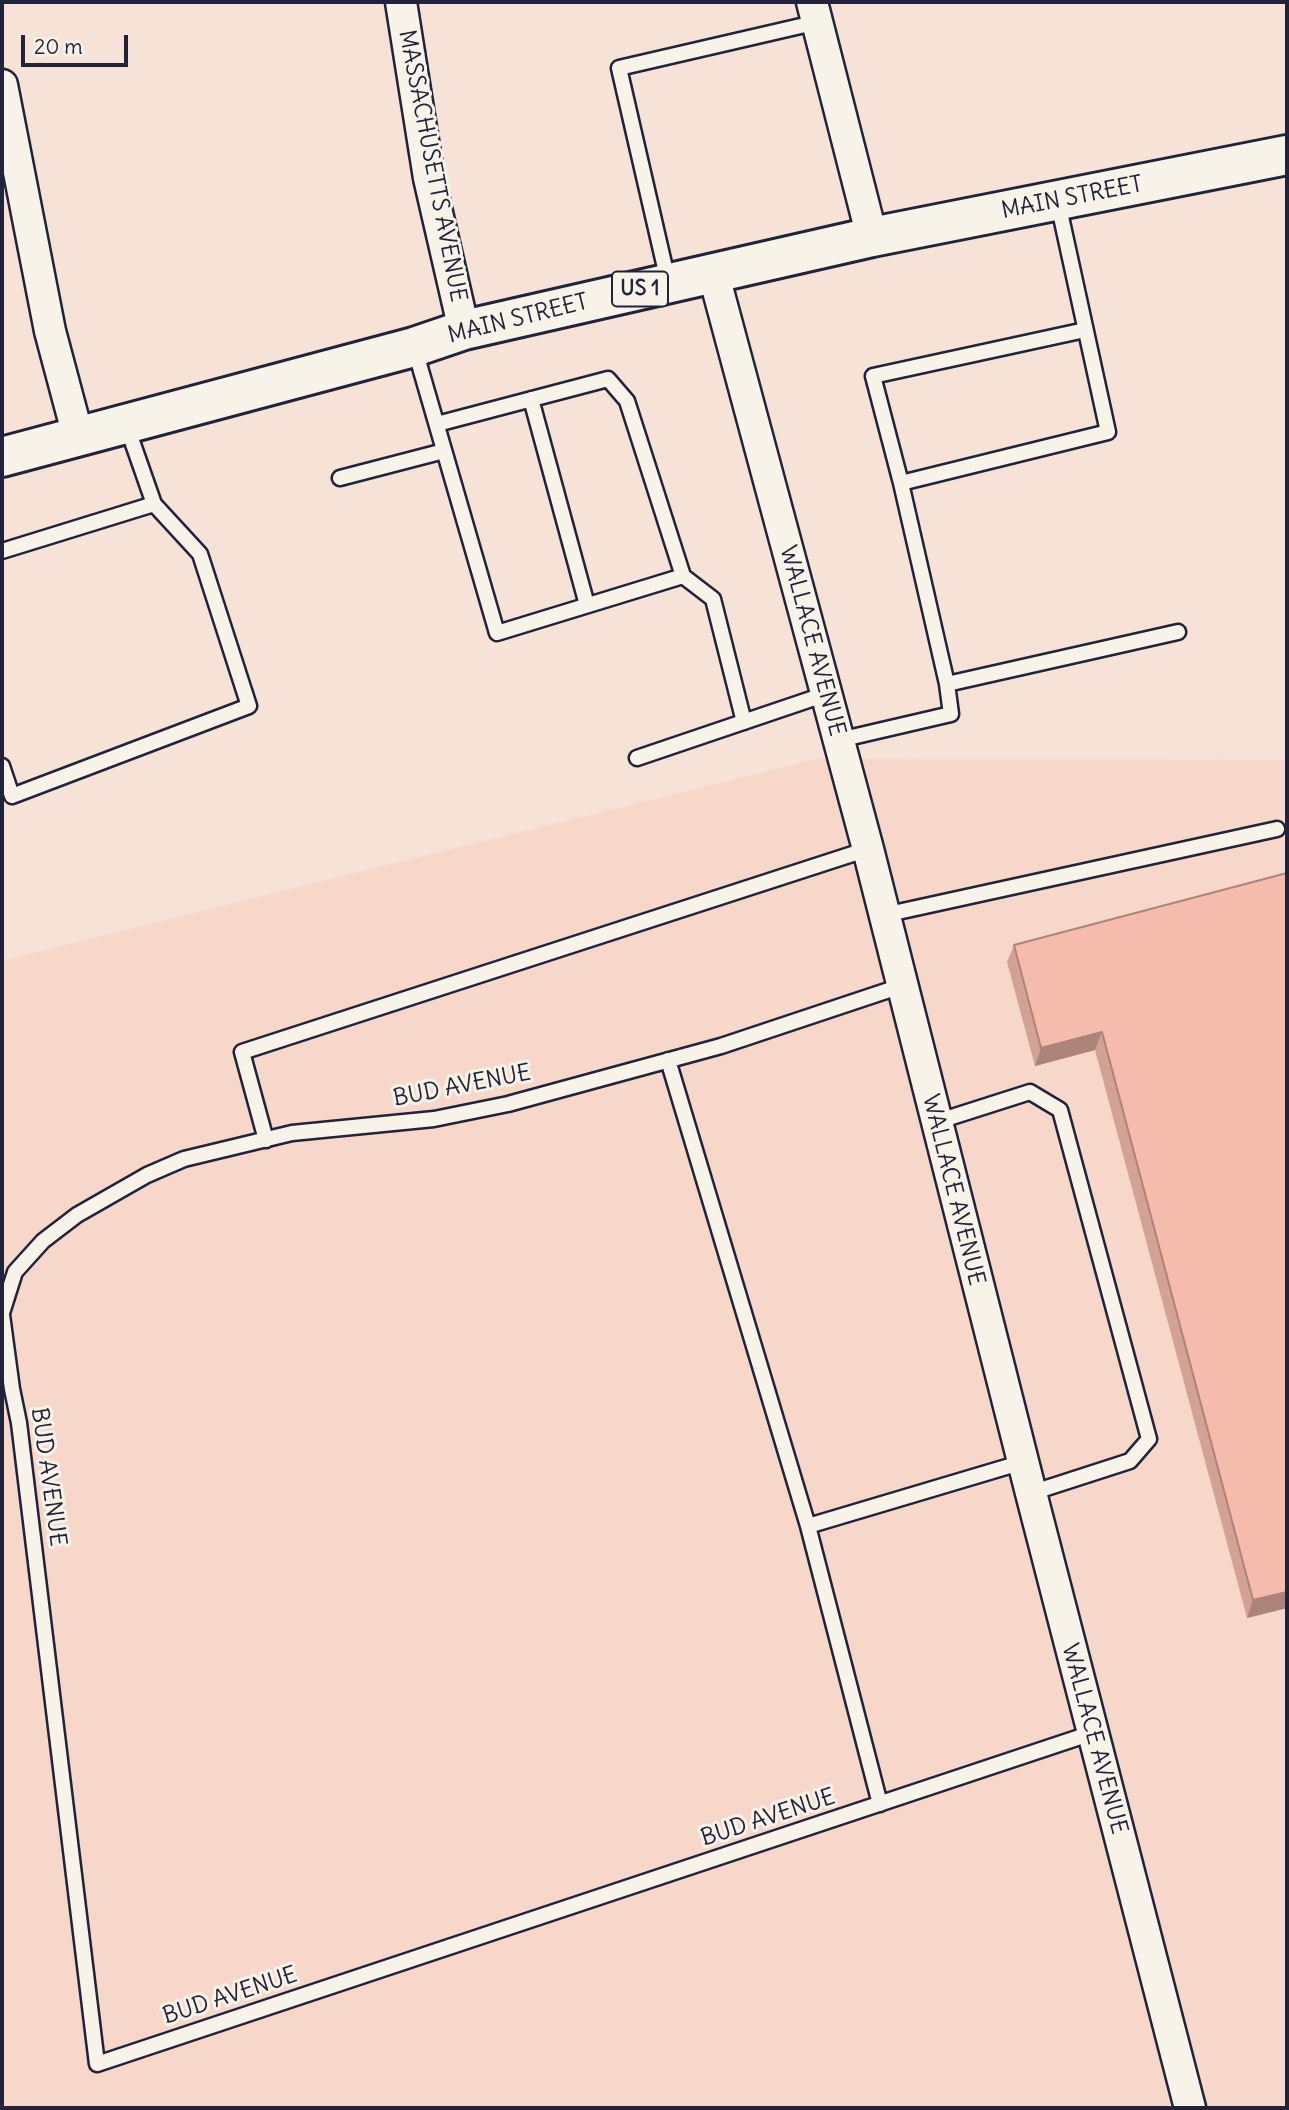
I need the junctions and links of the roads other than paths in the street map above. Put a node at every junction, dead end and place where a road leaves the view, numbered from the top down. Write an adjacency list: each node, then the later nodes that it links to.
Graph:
1 (401, 2): 9 (street, MASSACHUSETTS AVENUE)
2 (815, 12): 6 (street); 8 (lane)
3 (2, 85): 15 (street)
4 (1287, 155): 5 (main road, MAIN STREET / US 1)
5 (1058, 201): 6 (main road, MAIN STREET / US 1); 10 (lane)
6 (872, 237): 7 (main road, MAIN STREET / US 1)
7 (713, 272): 8 (main road, MAIN STREET / US 1); 26 (street, WALLACE AVENUE)
8 (668, 282): 9 (main road, MAIN STREET / US 1)
9 (464, 330): 11 (main road, MAIN STREET / US 1)
10 (1085, 330): 19 (lane); 19 (lane)
11 (414, 347): 13 (main road, MAIN STREET / US 1); 14 (lane)
12 (531, 400): 14 (lane); 22 (lane); 23 (lane)
13 (126, 424): 15 (main road, MAIN STREET / US 1); 20 (lane)
14 (437, 424): 16 (lane)
15 (78, 436): 17 (main road, MAIN STREET / US 1)
16 (444, 451): 18 (lane); 23 (lane)
17 (2, 457)
18 (340, 478)
19 (901, 483): 25 (lane)
20 (153, 504): 21 (lane); 30 (lane)
21 (2, 551)
22 (683, 576): 23 (lane); 27 (lane)
23 (587, 605)
24 (1178, 632): 25 (lane)
25 (947, 684): 28 (lane)
26 (826, 694): 27 (lane); 28 (street, WALLACE AVENUE)
27 (744, 722): 29 (lane)
28 (839, 740): 32 (street, WALLACE AVENUE)
29 (637, 758)
30 (2, 766)
31 (1277, 829): 33 (lane)
32 (868, 849): 33 (street, WALLACE AVENUE); 37 (lane)
33 (884, 915): 34 (street, WALLACE AVENUE)
34 (901, 986): 35 (lane, BUD AVENUE); 36 (street, WALLACE AVENUE)
35 (668, 1060): 37 (lane, BUD AVENUE); 41 (lane)
36 (936, 1122): 39 (street, WALLACE AVENUE); 40 (lane)
37 (266, 1140): 38 (lane, BUD AVENUE)
38 (2, 1314): 43 (lane, BUD AVENUE)
39 (1023, 1462): 40 (street, WALLACE AVENUE); 41 (lane)
40 (1031, 1493): 42 (street, WALLACE AVENUE)
41 (808, 1526): 43 (lane)
42 (1092, 1733): 43 (lane, BUD AVENUE); 44 (street, WALLACE AVENUE)
43 (880, 1804)
44 (1190, 2108)

